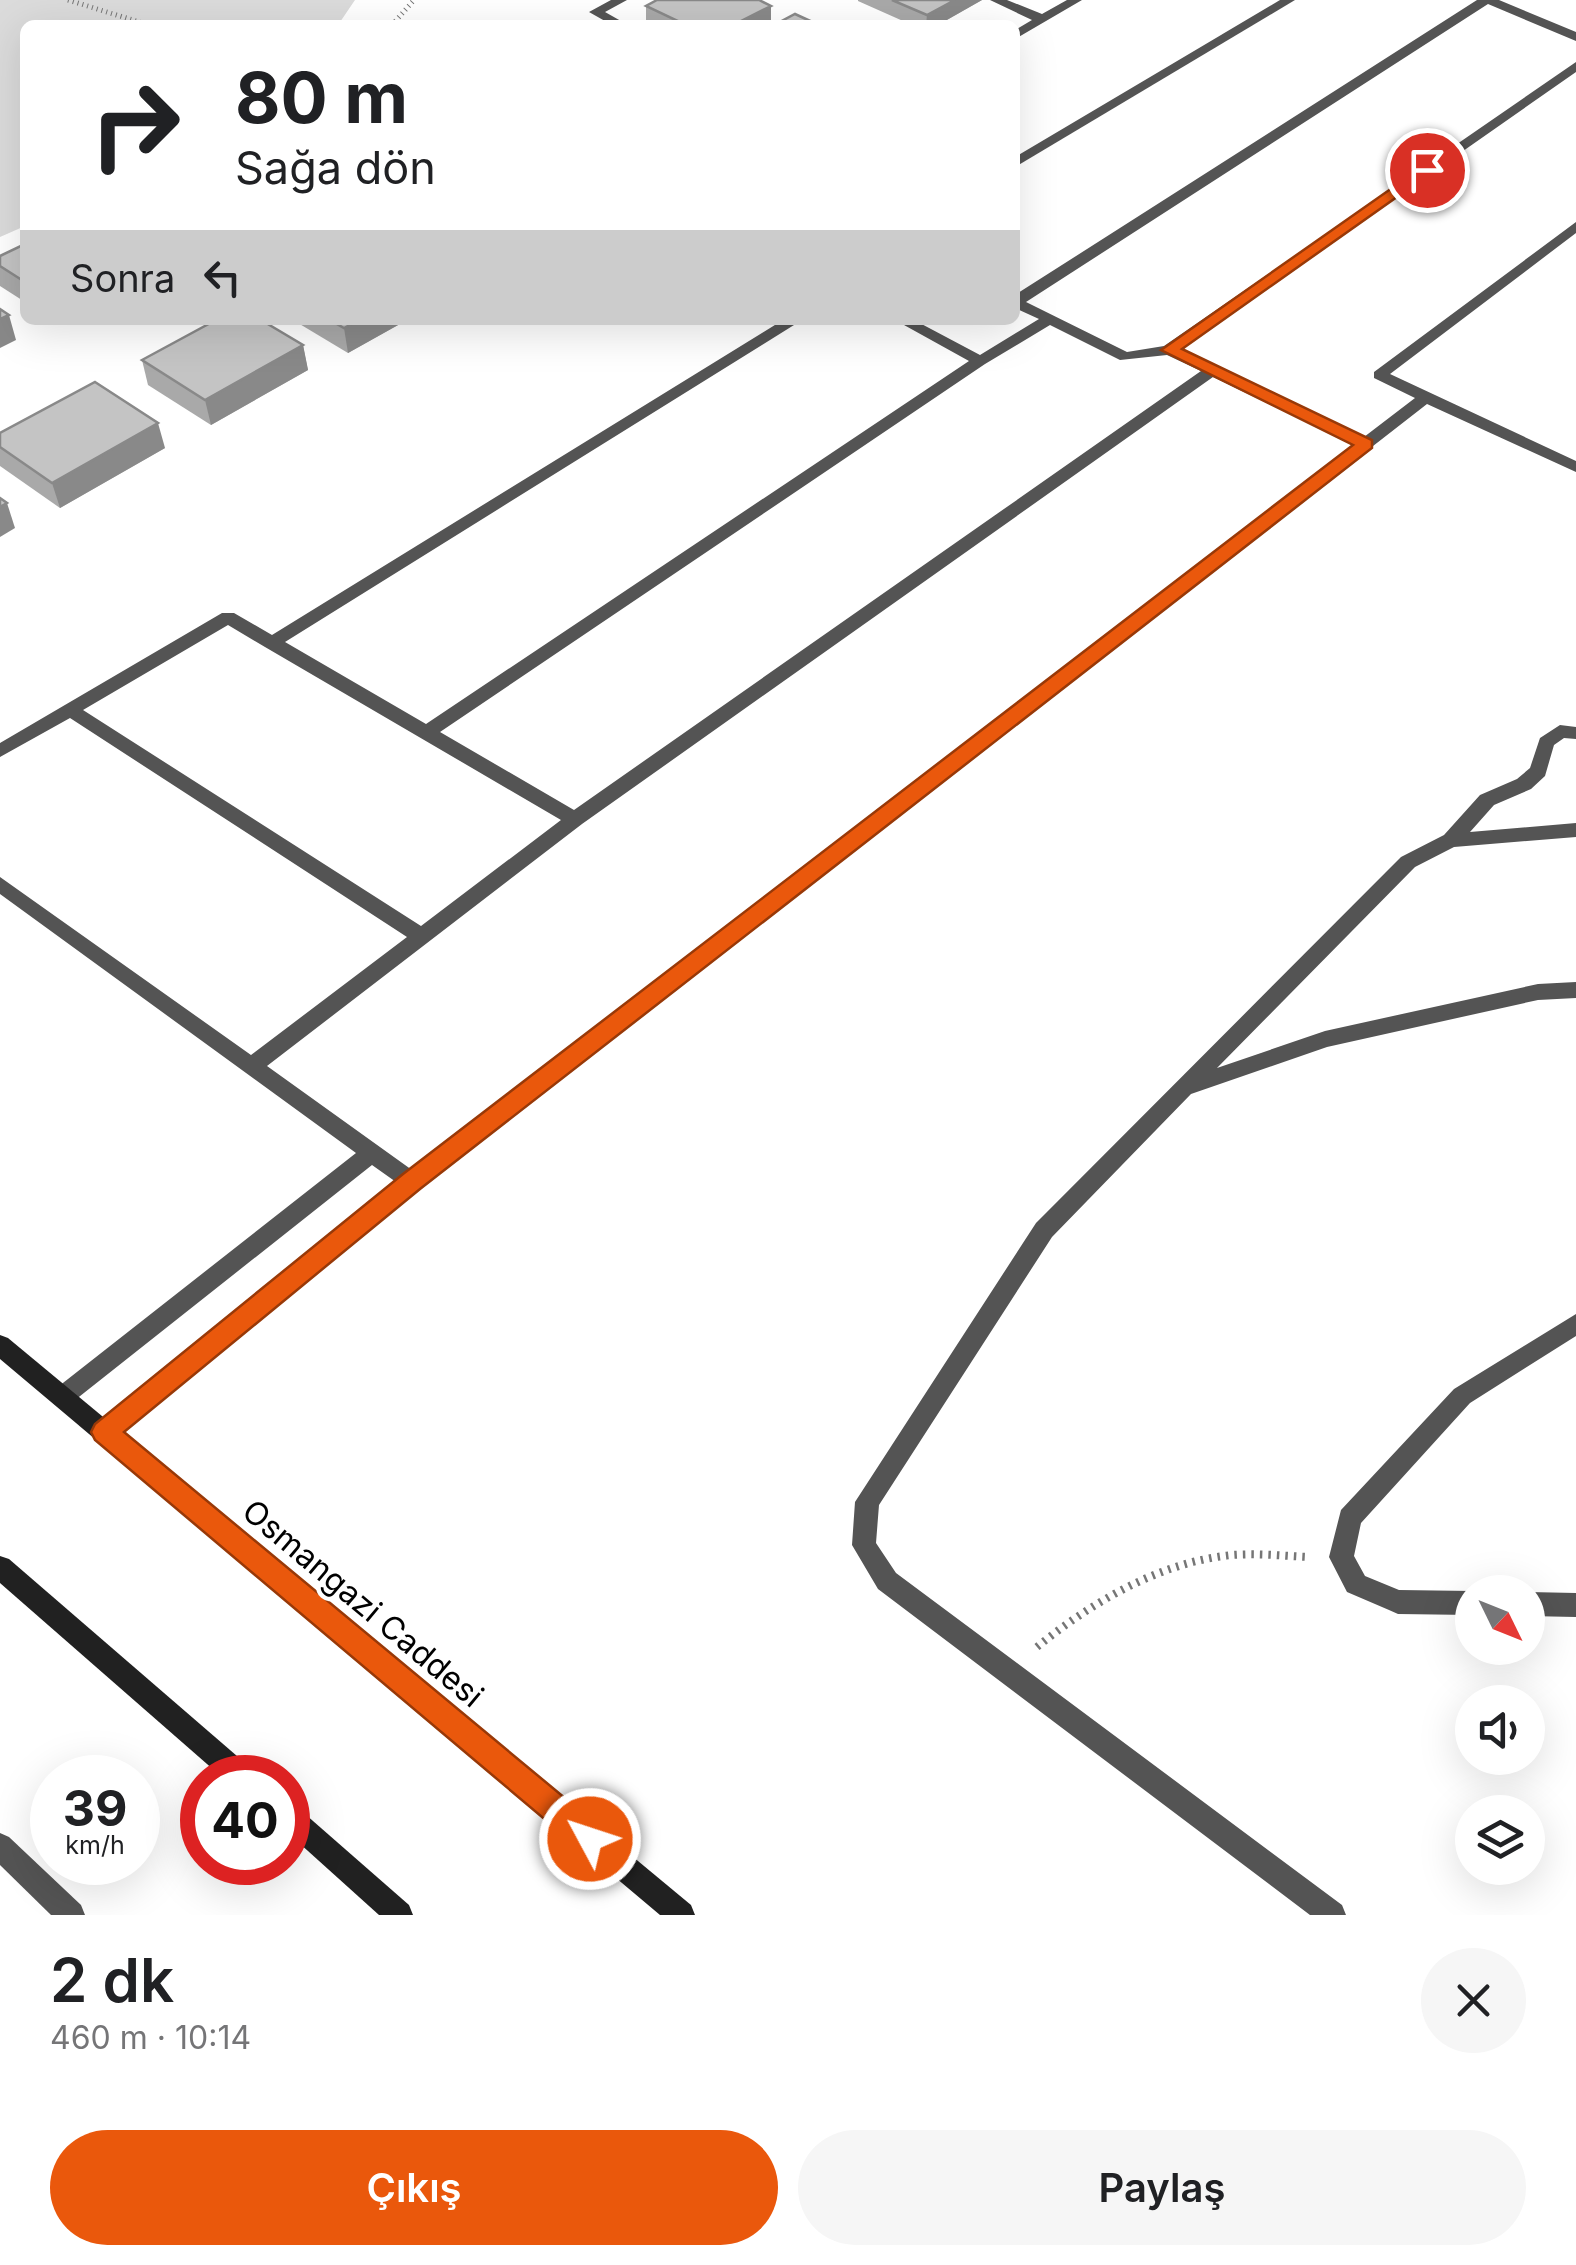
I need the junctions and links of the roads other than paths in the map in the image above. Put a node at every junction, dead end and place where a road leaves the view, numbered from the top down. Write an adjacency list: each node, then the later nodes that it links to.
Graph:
1 (621, 0): 6 (street)
2 (996, 0): 7 (street)
3 (1076, 0): 7 (street)
4 (1289, 0): 13 (street)
5 (1487, 0): 9 (street); 15 (street)
6 (612, 20)
7 (1042, 20): 8 (street)
8 (1020, 31)
9 (1576, 37)
10 (1576, 66): 11 (street)
11 (1556, 80): 12 (street); 20 (street)
12 (1576, 88)
13 (1020, 159)
14 (1576, 226): 23 (street)
15 (1020, 299)
16 (1020, 304): 17 (street)
17 (1050, 319): 20 (street); 21 (street)
18 (786, 325): 26 (street)
19 (913, 325): 21 (street)
20 (1169, 350): 22 (street)
21 (980, 360): 28 (street)
22 (1210, 372): 24 (street); 31 (street)
23 (1426, 398): 24 (street); 25 (street)
24 (1366, 444): 40 (street)
25 (1576, 466)
26 (272, 643): 27 (street); 28 (street)
27 (70, 710): 30 (street); 35 (street)
28 (426, 733): 31 (street)
29 (1576, 733): 33 (street)
30 (0, 751)
31 (576, 819): 35 (street)
32 (1576, 830): 33 (street)
33 (1452, 840): 38 (street)
34 (0, 884): 37 (street)
35 (422, 937): 37 (street)
36 (1576, 990): 38 (street)
37 (250, 1067): 39 (street)
38 (1184, 1088): 55 (street)
39 (370, 1154): 40 (street); 43 (street)
40 (412, 1182): 44 (street)
41 (1576, 1324): 46 (street)
42 (0, 1345): 43 (street, Osmangazi Caddesi)
43 (62, 1397): 44 (street, Osmangazi Caddesi)
44 (104, 1432): 54 (street, Osmangazi Caddesi)
45 (0, 1567): 49 (street)
46 (1455, 1603)
47 (1545, 1604): 48 (street)
48 (1576, 1605)
49 (217, 1755)
50 (310, 1836): 53 (street)
51 (0, 1846): 52 (street)
52 (71, 1915)
53 (399, 1915)
54 (682, 1915)
55 (1332, 1915)

